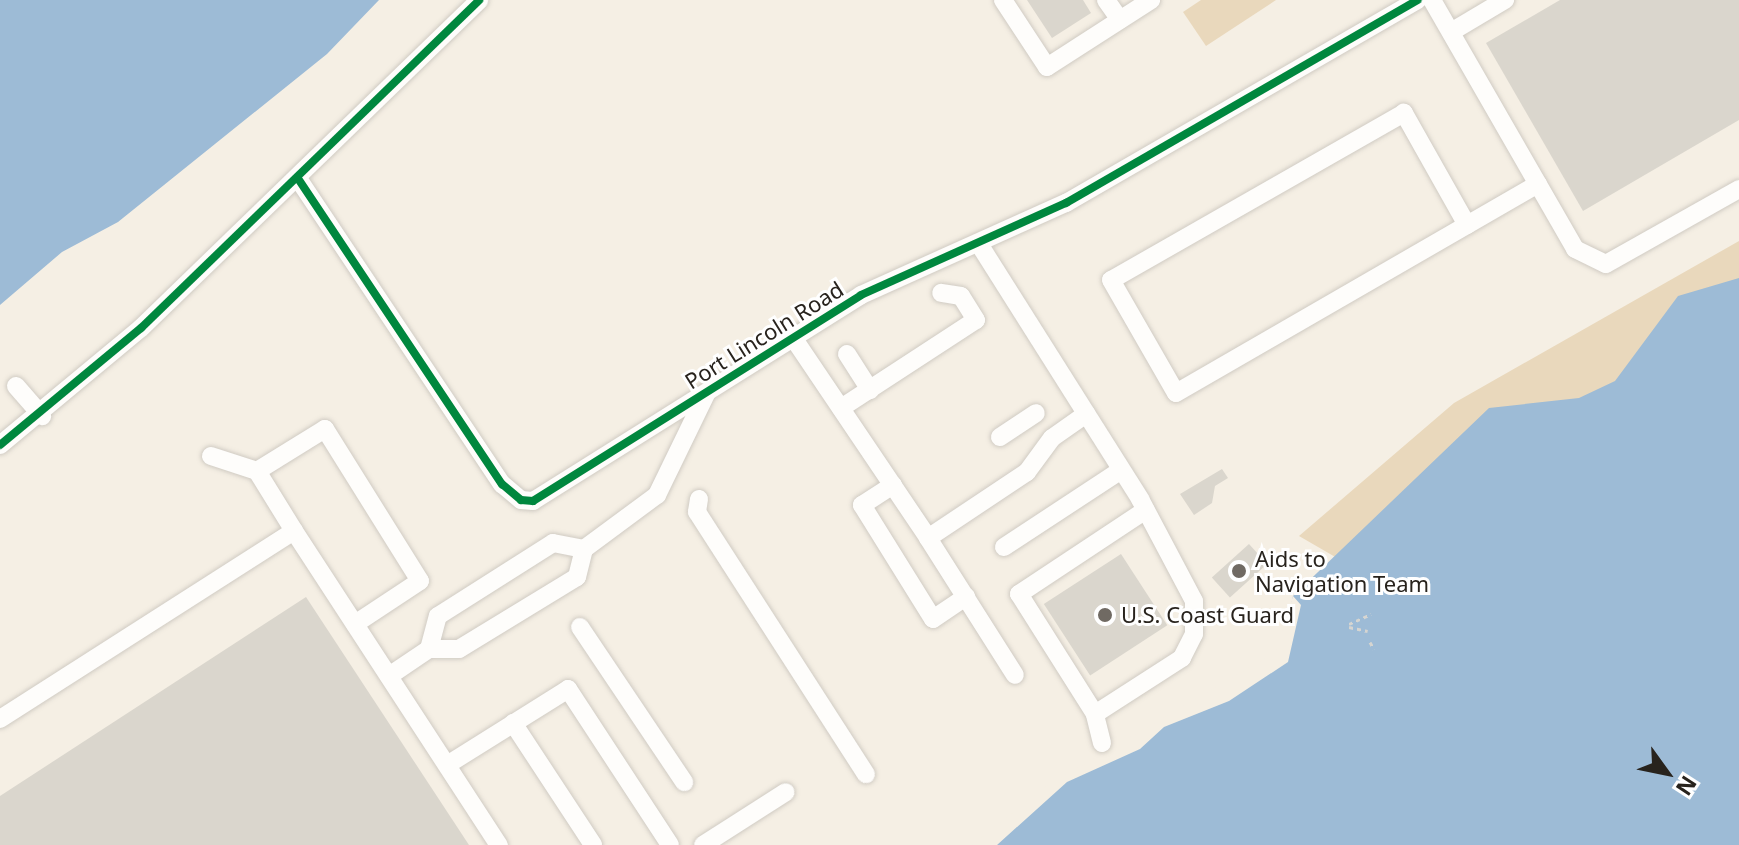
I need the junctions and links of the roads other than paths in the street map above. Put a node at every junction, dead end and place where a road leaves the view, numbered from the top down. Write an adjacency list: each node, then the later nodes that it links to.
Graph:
1 (479, 0): 10 (street)
2 (1003, 0): 8 (street)
3 (1106, 0): 8 (street)
4 (1151, 0): 8 (street)
5 (1418, 0): 14 (street, Port Lincoln Road)
6 (1432, 0): 9 (street)
7 (1505, 0): 9 (street)
8 (1120, 20)
9 (1451, 32): 11 (street)
10 (299, 180): 19 (street, Port Lincoln Road); 24 (street)
11 (1538, 184): 12 (street); 13 (street)
12 (1739, 189)
13 (1467, 225): 13 (street)
14 (979, 244): 16 (street, Port Lincoln Road); 23 (street)
15 (941, 293): 20 (street)
16 (792, 336): 19 (street, Port Lincoln Road); 21 (street)
17 (847, 354): 20 (street)
18 (16, 386): 24 (street)
19 (709, 389): 36 (street)
20 (870, 390): 21 (street)
21 (841, 408): 30 (street)
22 (1036, 413): 25 (street)
23 (1086, 414): 28 (street); 34 (street)
24 (42, 416): 26 (street)
25 (1000, 437)
26 (0, 445)
27 (211, 456): 29 (street)
28 (1121, 470): 32 (street); 35 (street)
29 (257, 471): 33 (street); 38 (street)
30 (893, 485): 34 (street); 37 (street)
31 (699, 499): 48 (street)
32 (1143, 505): 43 (street); 43 (street)
33 (294, 531): 38 (street); 44 (street)
34 (928, 538): 37 (street)
35 (1004, 547)
36 (584, 549): 40 (street); 40 (street)
37 (966, 597): 41 (street)
38 (355, 624): 42 (street)
39 (580, 627): 49 (street)
40 (429, 649): 42 (street)
41 (1015, 675)
42 (389, 676): 47 (street)
43 (1095, 714): 46 (street)
44 (0, 719)
45 (513, 723): 47 (street); 52 (street); 53 (street)
46 (1102, 743)
47 (447, 765): 51 (street)
48 (866, 774)
49 (684, 782)
50 (786, 792): 54 (street)
51 (499, 845)
52 (593, 845)
53 (670, 845)
54 (703, 845)

